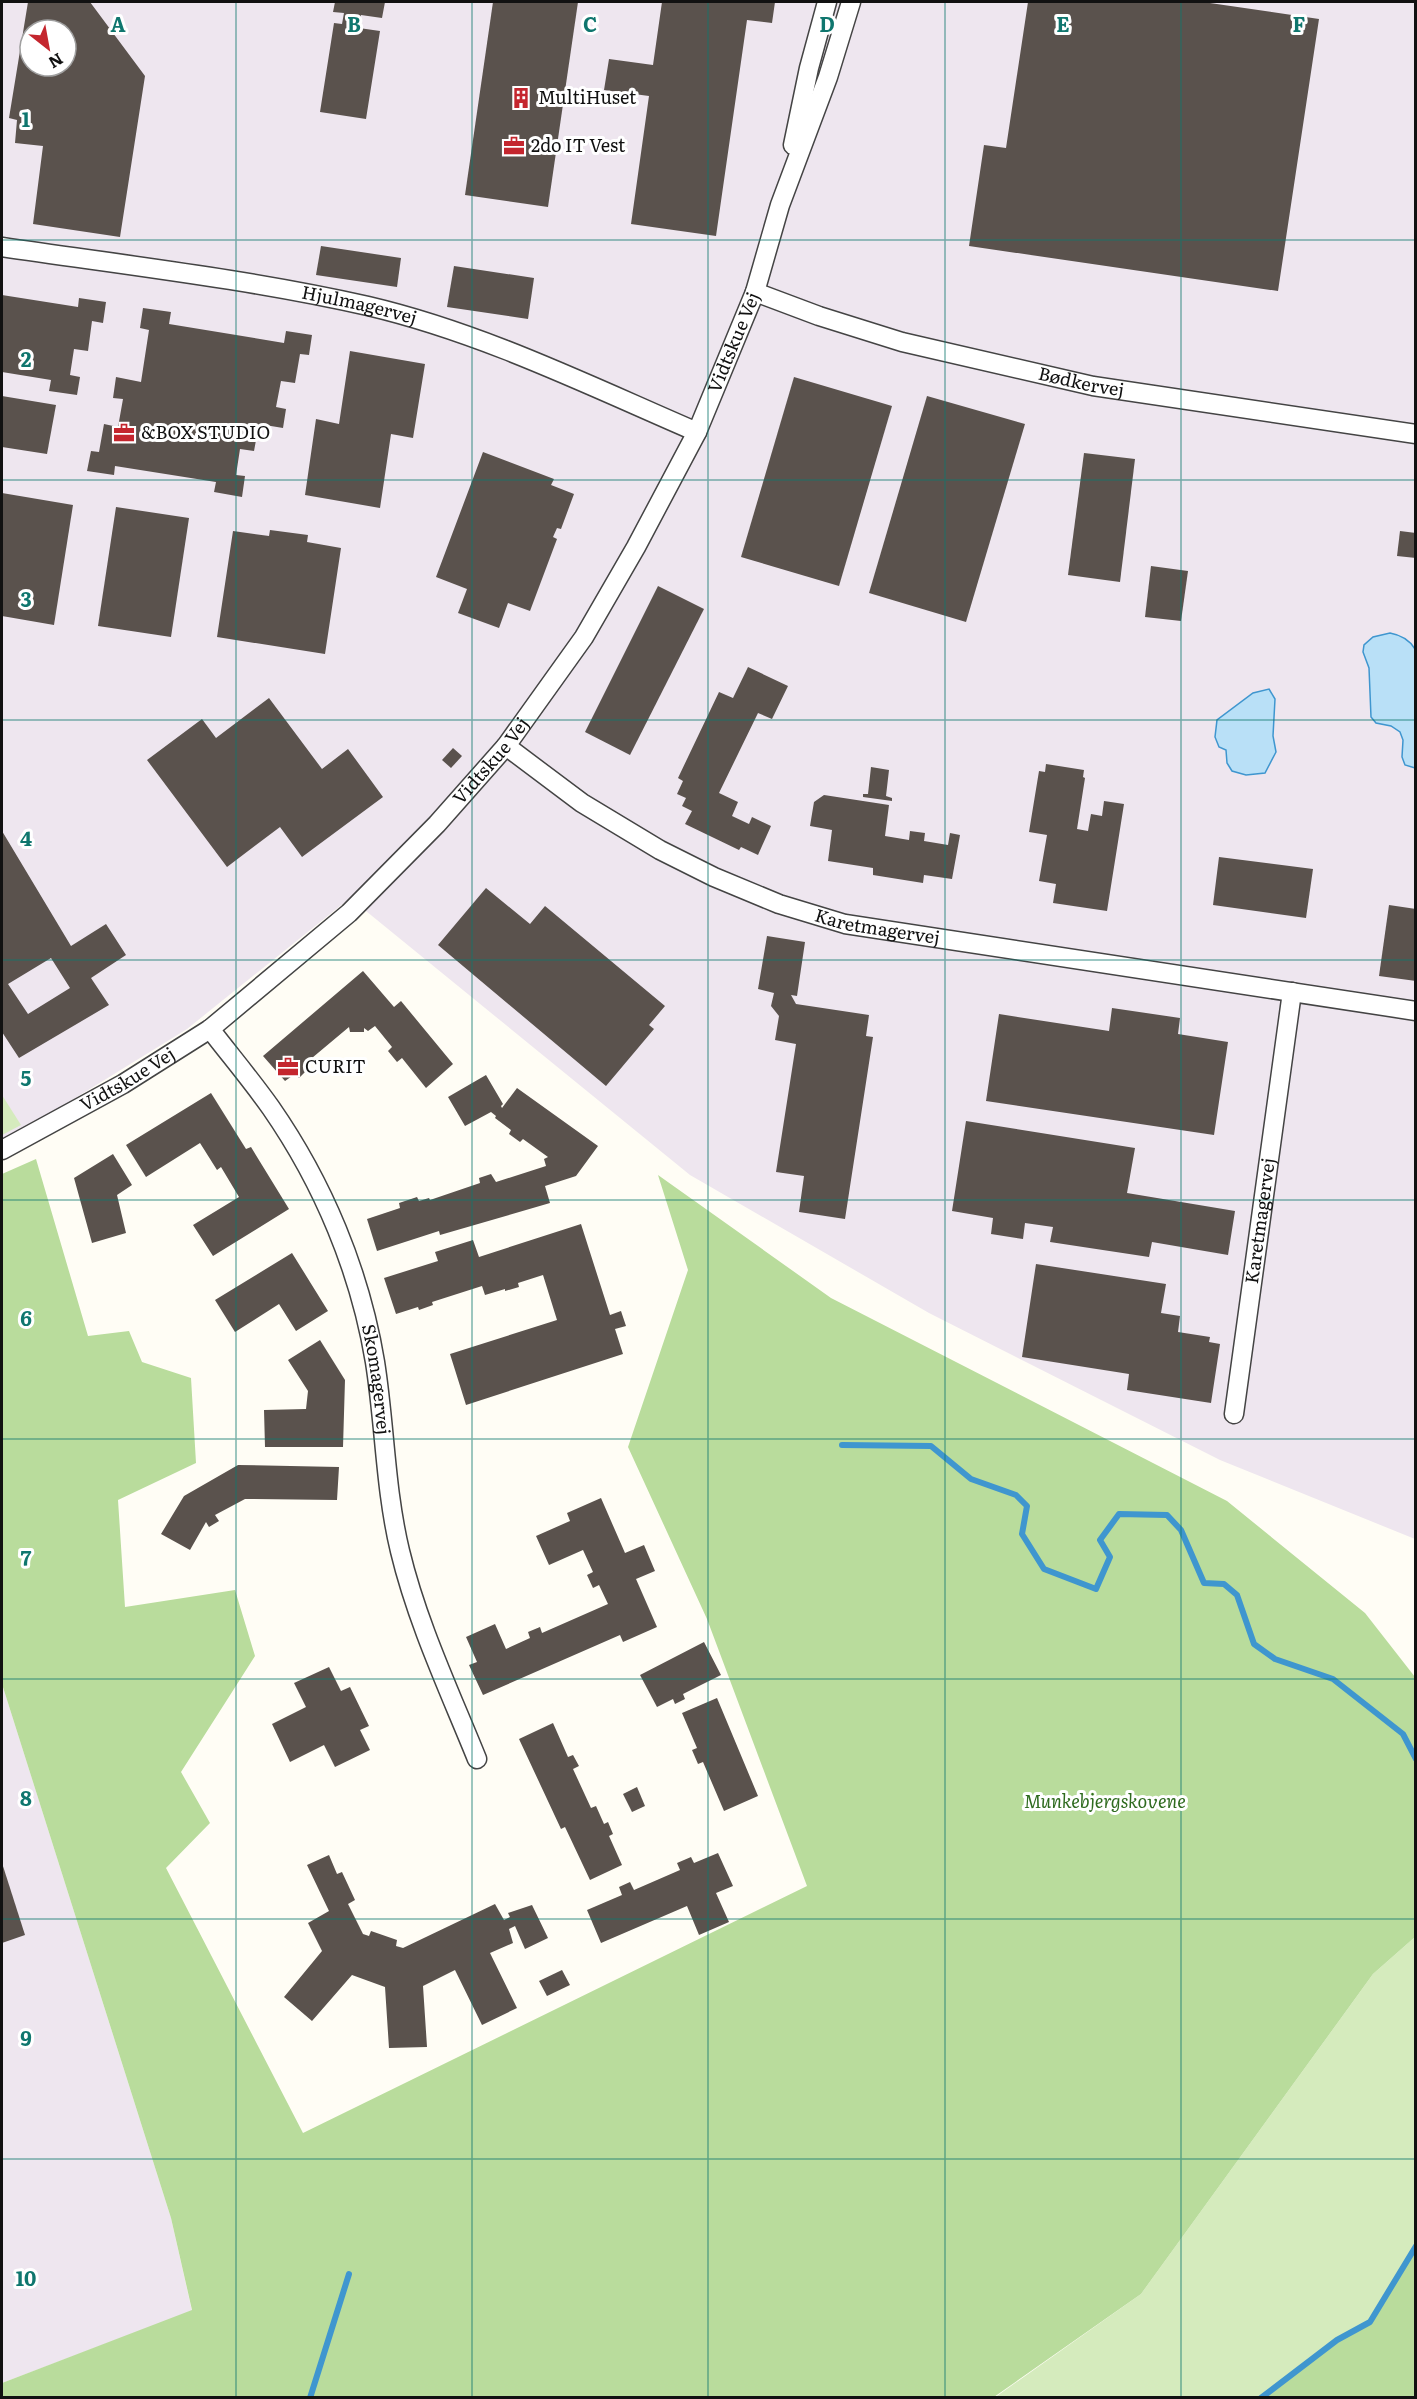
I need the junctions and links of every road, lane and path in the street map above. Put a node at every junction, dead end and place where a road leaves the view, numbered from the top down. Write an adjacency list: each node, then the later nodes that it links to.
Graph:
1 (827, 2): 3 (street, Vidtskue Vej)
2 (851, 2): 3 (street, Vidtskue Vej)
3 (780, 205): 5 (street, Vidtskue Vej)
4 (2, 247): 6 (street, Hjulmagervej)
5 (755, 292): 6 (street, Vidtskue Vej); 7 (street, Bødkervej)
6 (697, 432): 8 (street, Vidtskue Vej)
7 (1416, 434)
8 (506, 746): 9 (street, Karetmagervej); 11 (street, Vidtskue Vej)
9 (1292, 992): 10 (street, Karetmagervej); 13 (street, Karetmagervej)
10 (1416, 1011)
11 (210, 1029): 12 (street, Vidtskue Vej); 14 (street, Skomagervej)
12 (2, 1150)
13 (1234, 1414)
14 (477, 1759)

